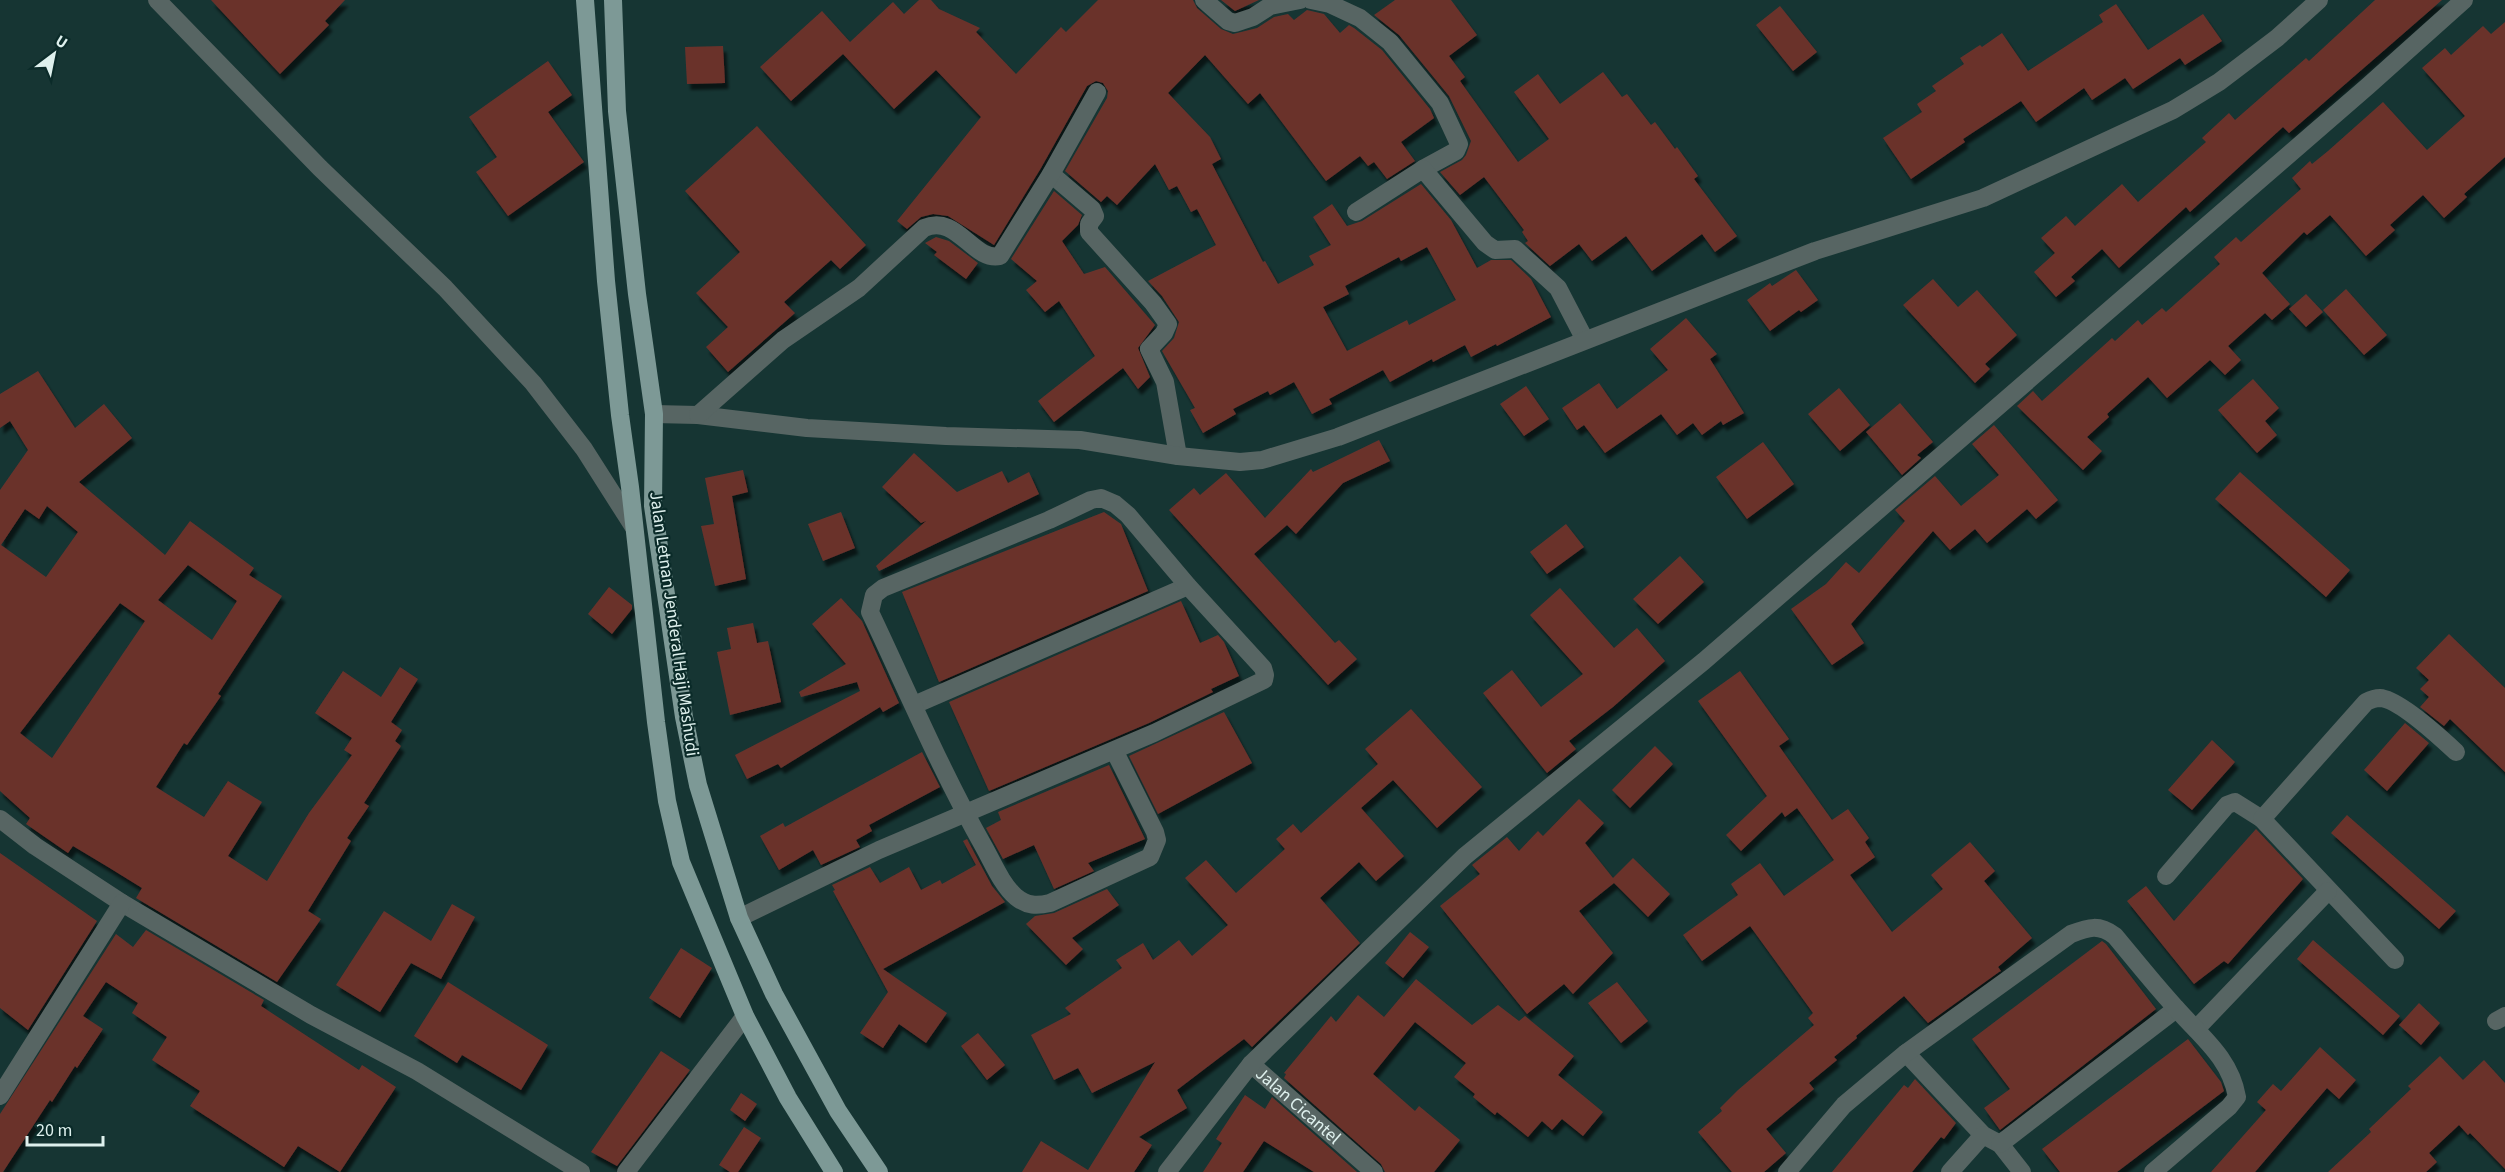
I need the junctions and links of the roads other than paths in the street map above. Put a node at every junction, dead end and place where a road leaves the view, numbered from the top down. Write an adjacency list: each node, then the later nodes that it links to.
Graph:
1 (157, 0): 17 (street)
2 (585, 0): 17 (main road, Jalan Letnan Jenderal Haji Mashudi)
3 (613, 0): 14 (main road, Jalan Letnan Jenderal Haji Mashudi)
4 (1204, 0): 5 (street)
5 (1300, 0)
6 (1311, 0): 10 (street)
7 (2319, 0): 13 (street)
8 (2463, 0): 34 (street)
9 (1097, 92): 11 (street)
10 (1423, 169): 12 (street); 13 (street)
11 (1051, 174): 15 (street); 16 (street)
12 (1356, 212)
13 (1585, 340): 16 (street)
14 (654, 414): 15 (street); 28 (main road, Jalan Letnan Jenderal Haji Mashudi)
15 (698, 415): 16 (street)
16 (1178, 456)
17 (633, 526): 31 (main road, Jalan Letnan Jenderal Haji Mashudi)
18 (1188, 586): 19 (street); 19 (street); 20 (street)
19 (914, 705): 22 (street)
20 (1114, 750): 22 (street); 22 (street)
21 (2456, 752): 24 (street)
22 (965, 813): 28 (street)
23 (0, 819): 27 (street)
24 (2262, 819): 25 (street); 26 (street)
25 (2166, 876)
26 (2328, 891): 29 (street); 32 (street)
27 (122, 903): 35 (street); 38 (street)
28 (740, 918): 41 (main road, Jalan Letnan Jenderal Haji Mashudi)
29 (2395, 960)
30 (2176, 1009): 32 (street); 33 (street); 37 (street)
31 (745, 1016): 39 (street); 40 (main road, Jalan Letnan Jenderal Haji Mashudi)
32 (2196, 1029): 47 (street)
33 (1906, 1053): 36 (street); 44 (street)
34 (1251, 1064): 42 (street); 43 (street, Jalan Cicantel)
35 (0, 1096)
36 (1983, 1135): 37 (street); 45 (street)
37 (2000, 1144): 46 (street)
38 (581, 1172)
39 (626, 1172)
40 (834, 1172)
41 (879, 1172)
42 (1167, 1172)
43 (1374, 1172)
44 (1786, 1172)
45 (1950, 1172)
46 (2022, 1172)
47 (2153, 1172)

